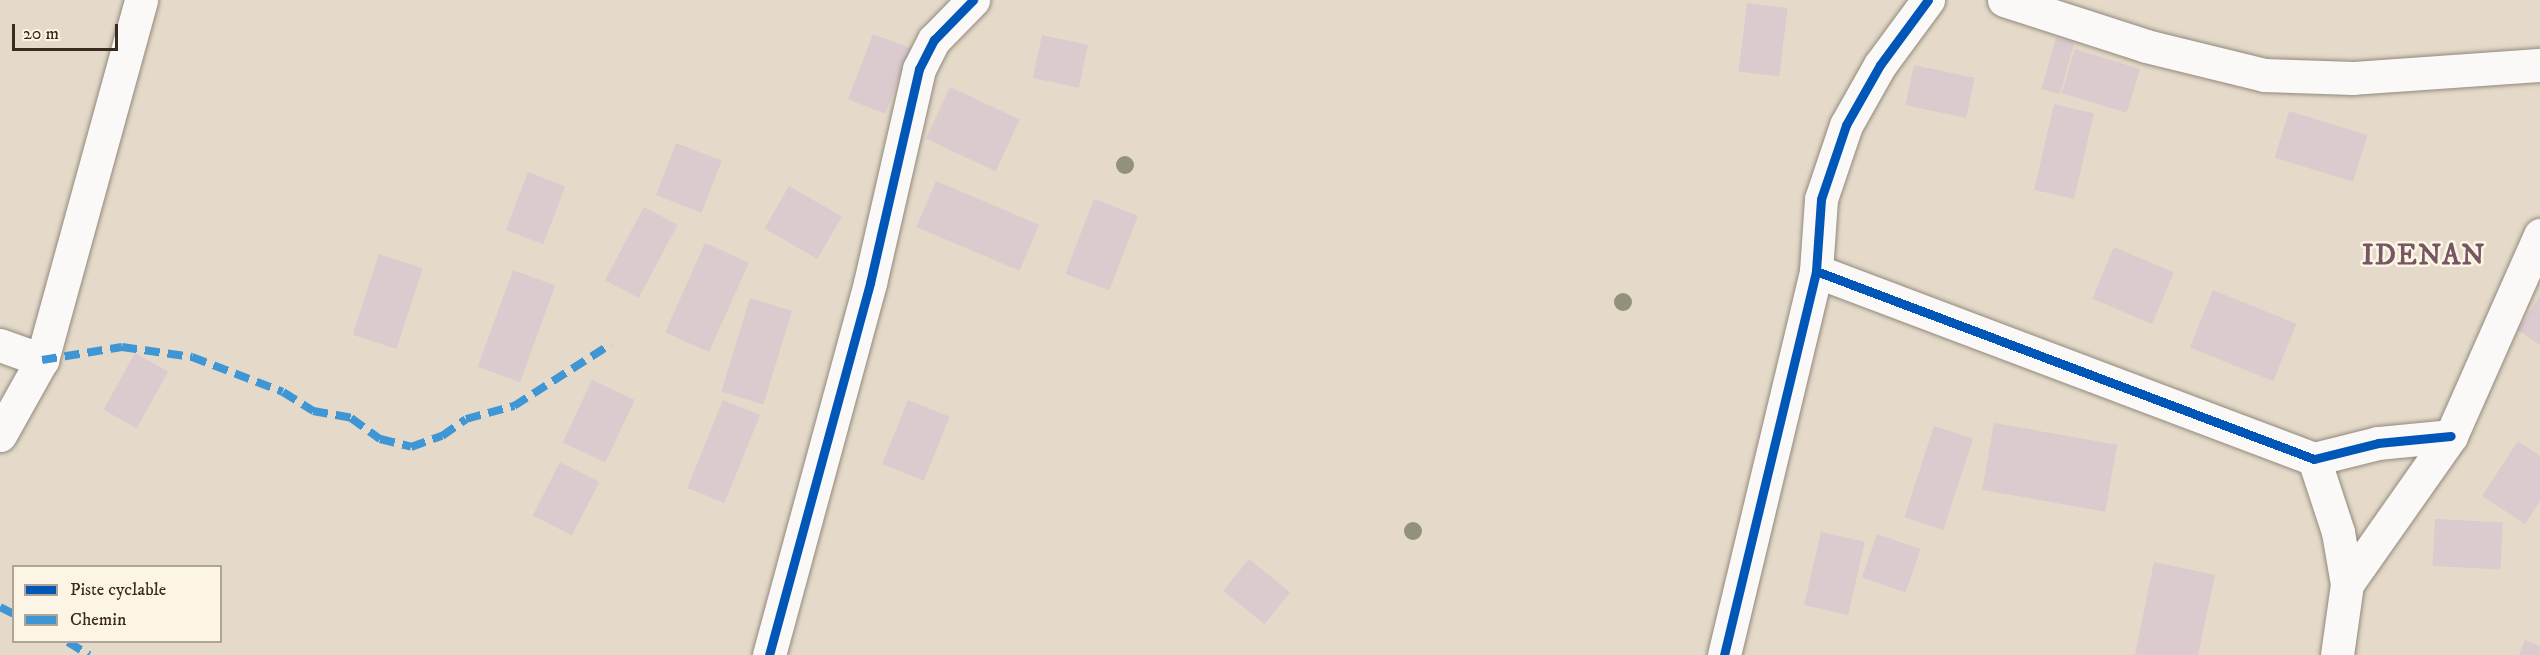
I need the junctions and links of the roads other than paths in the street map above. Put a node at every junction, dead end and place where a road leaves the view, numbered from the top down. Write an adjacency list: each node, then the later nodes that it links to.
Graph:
1 (141, 0): 9 (street)
2 (973, 0): 15 (street)
3 (1928, 0): 7 (street)
4 (2004, 0): 5 (street)
5 (2540, 65)
6 (2540, 235): 11 (street)
7 (1816, 272): 12 (street); 14 (street)
8 (0, 345): 9 (street)
9 (42, 360): 10 (street)
10 (0, 435)
11 (2451, 436): 12 (street); 13 (street)
12 (2314, 459): 13 (street)
13 (2347, 584): 16 (street)
14 (1728, 654)
15 (769, 655)
16 (2337, 655)

